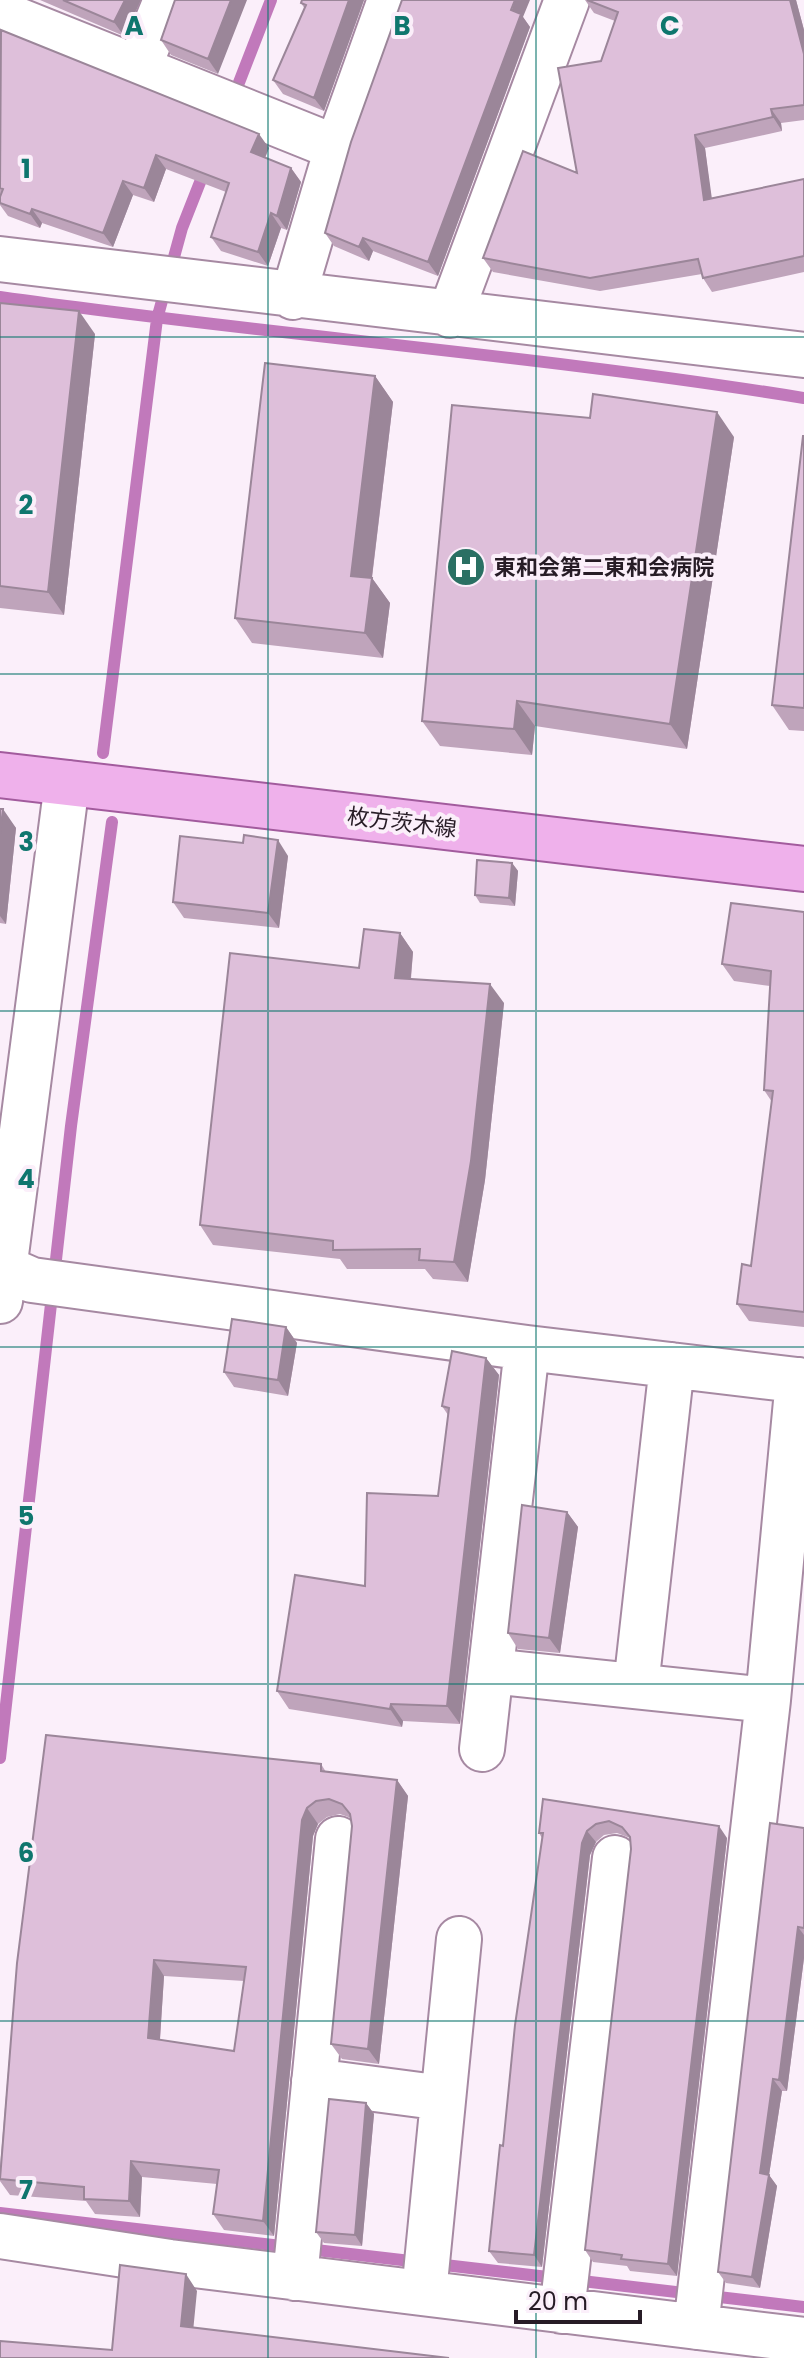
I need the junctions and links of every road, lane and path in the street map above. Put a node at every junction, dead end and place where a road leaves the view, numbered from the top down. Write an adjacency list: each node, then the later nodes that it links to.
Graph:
1 (166, 0): 5 (street)
2 (390, 0): 6 (street)
3 (567, 0): 9 (street)
4 (0, 13): 5 (street)
5 (138, 69): 6 (street)
6 (337, 148): 8 (street)
7 (0, 259): 8 (street)
8 (293, 297): 9 (street)
9 (450, 315): 10 (street)
10 (804, 355)
11 (0, 775): 12 (main road, 枚方茨木線)
12 (67, 783): 13 (main road, 枚方茨木線); 14 (street)
13 (804, 869)
14 (1, 1278): 15 (street)
15 (527, 1348): 16 (street); 18 (street)
16 (672, 1365): 17 (street); 19 (street)
17 (801, 1381): 20 (street)
18 (491, 1671): 19 (street); 21 (street)
19 (636, 1686): 20 (street)
20 (768, 1700): 32 (street)
21 (482, 1749)
22 (338, 1839): 25 (street)
23 (615, 1858): 30 (street)
24 (459, 1939): 26 (street)
25 (314, 2081): 26 (street); 28 (street)
26 (443, 2098): 29 (street)
27 (0, 2236): 28 (street)
28 (295, 2278): 29 (street)
29 (424, 2293): 30 (street)
30 (562, 2311): 32 (street)
31 (804, 2311): 32 (street)
32 (709, 2328): 33 (street)
33 (804, 2340)

